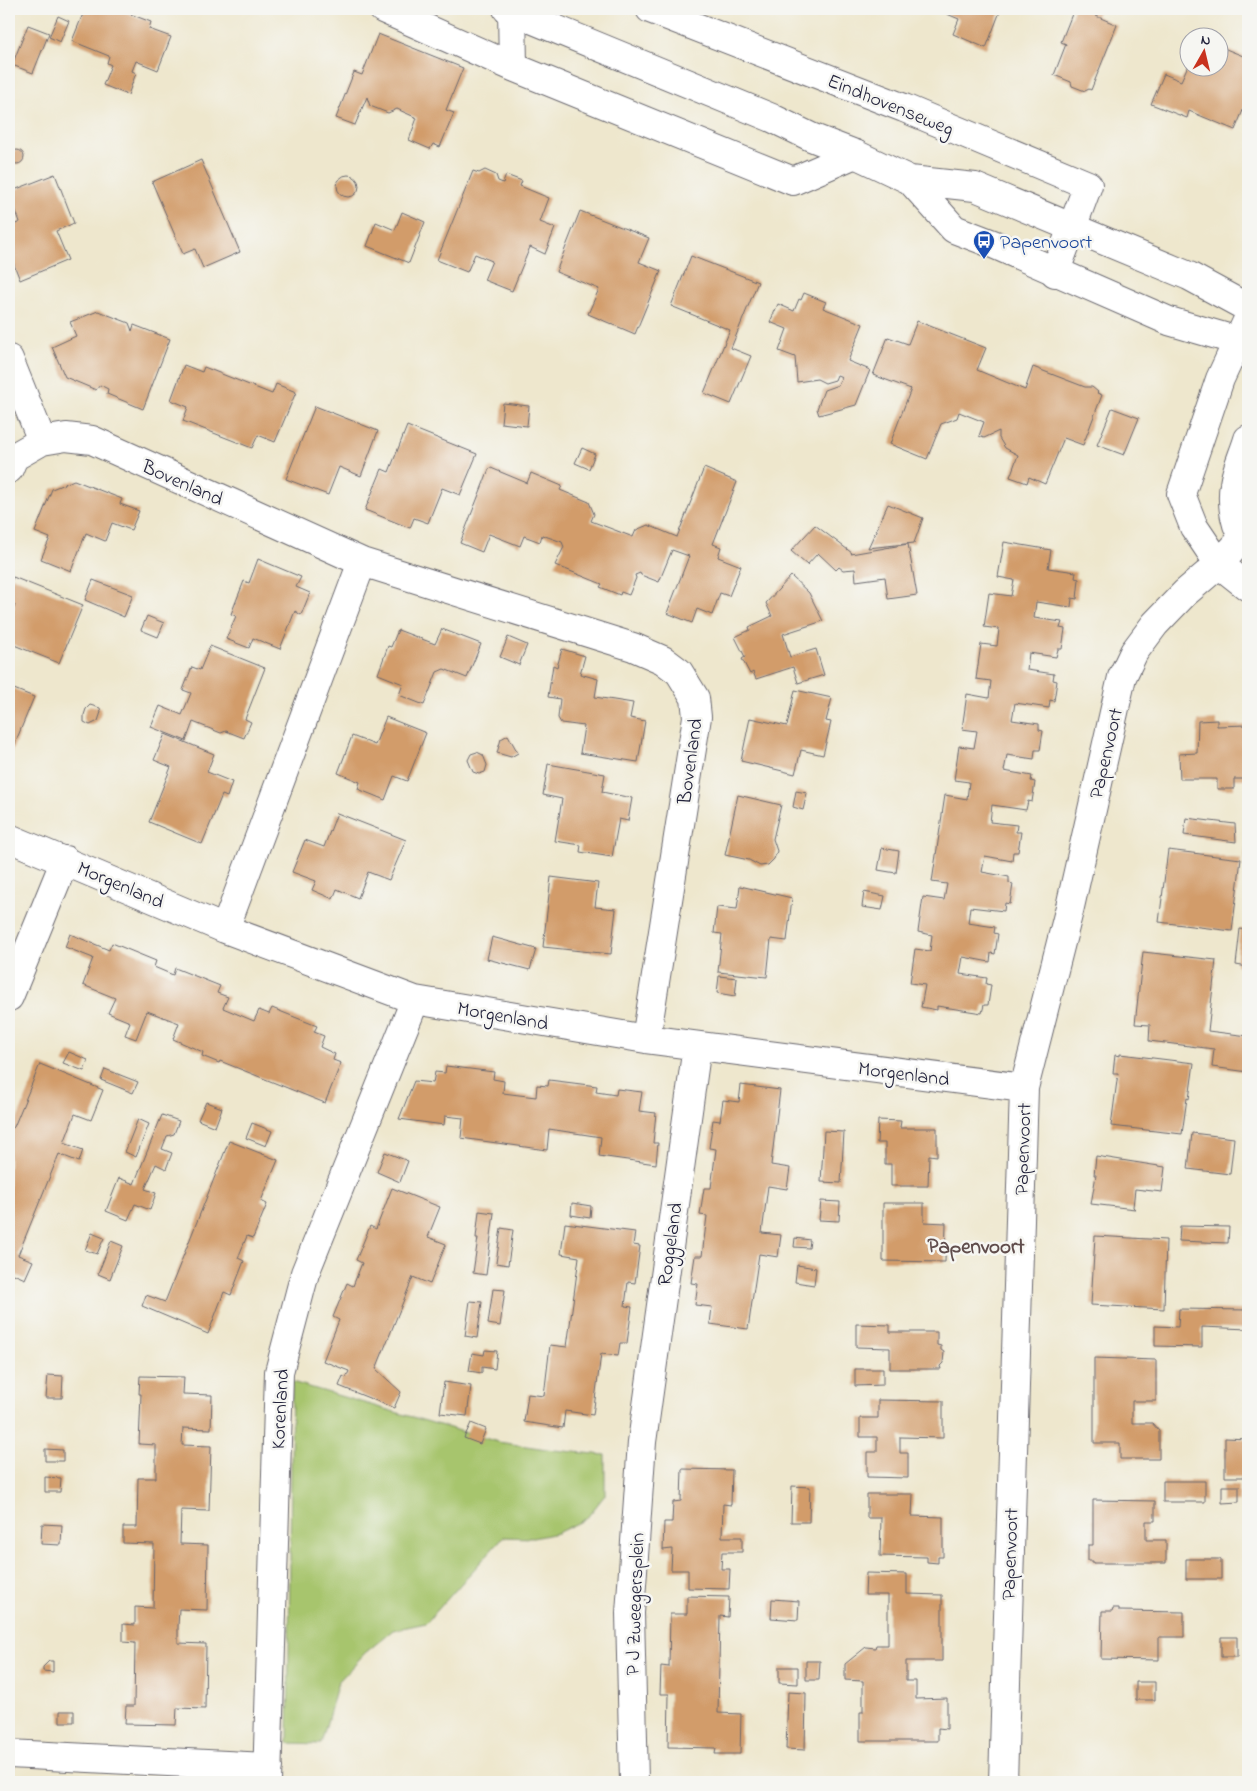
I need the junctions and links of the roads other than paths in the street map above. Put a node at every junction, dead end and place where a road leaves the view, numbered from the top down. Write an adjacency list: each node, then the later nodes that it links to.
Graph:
1 (383, 9): 4 (street)
2 (510, 9): 4 (street); 5 (street)
3 (650, 9): 7 (street, Eindhovenseweg)
4 (513, 67): 5 (street)
5 (855, 154): 6 (street)
6 (910, 180): 7 (street); 8 (street)
7 (1072, 228): 8 (street, Eindhovenseweg); 9 (street)
8 (1055, 273): 10 (street)
9 (1248, 308)
10 (1245, 333): 17 (street)
11 (9, 359): 13 (street)
12 (1248, 439): 15 (street, Papenvoort)
13 (42, 441): 14 (street, Bovenland); 16 (street, Bovenland)
14 (9, 469)
15 (1246, 541): 17 (street, Papenvoort)
16 (362, 562): 21 (street); 24 (street, Bovenland)
17 (1218, 564): 18 (street); 26 (street, Papenvoort)
18 (1248, 588)
19 (9, 838): 20 (street, Morgenland)
20 (65, 860): 21 (street, Morgenland); 22 (street)
21 (225, 929): 23 (street, Morgenland)
22 (9, 997)
23 (415, 1000): 24 (street, Morgenland); 29 (street, Korenland)
24 (646, 1039): 25 (street, Morgenland)
25 (697, 1046): 26 (street, Morgenland); 27 (street, Roggeland)
26 (1024, 1088): 31 (street, Papenvoort)
27 (642, 1442): 30 (street, P J Zweegersplein)
28 (9, 1754): 29 (street)
29 (267, 1775)
30 (634, 1775)
31 (1003, 1782)

